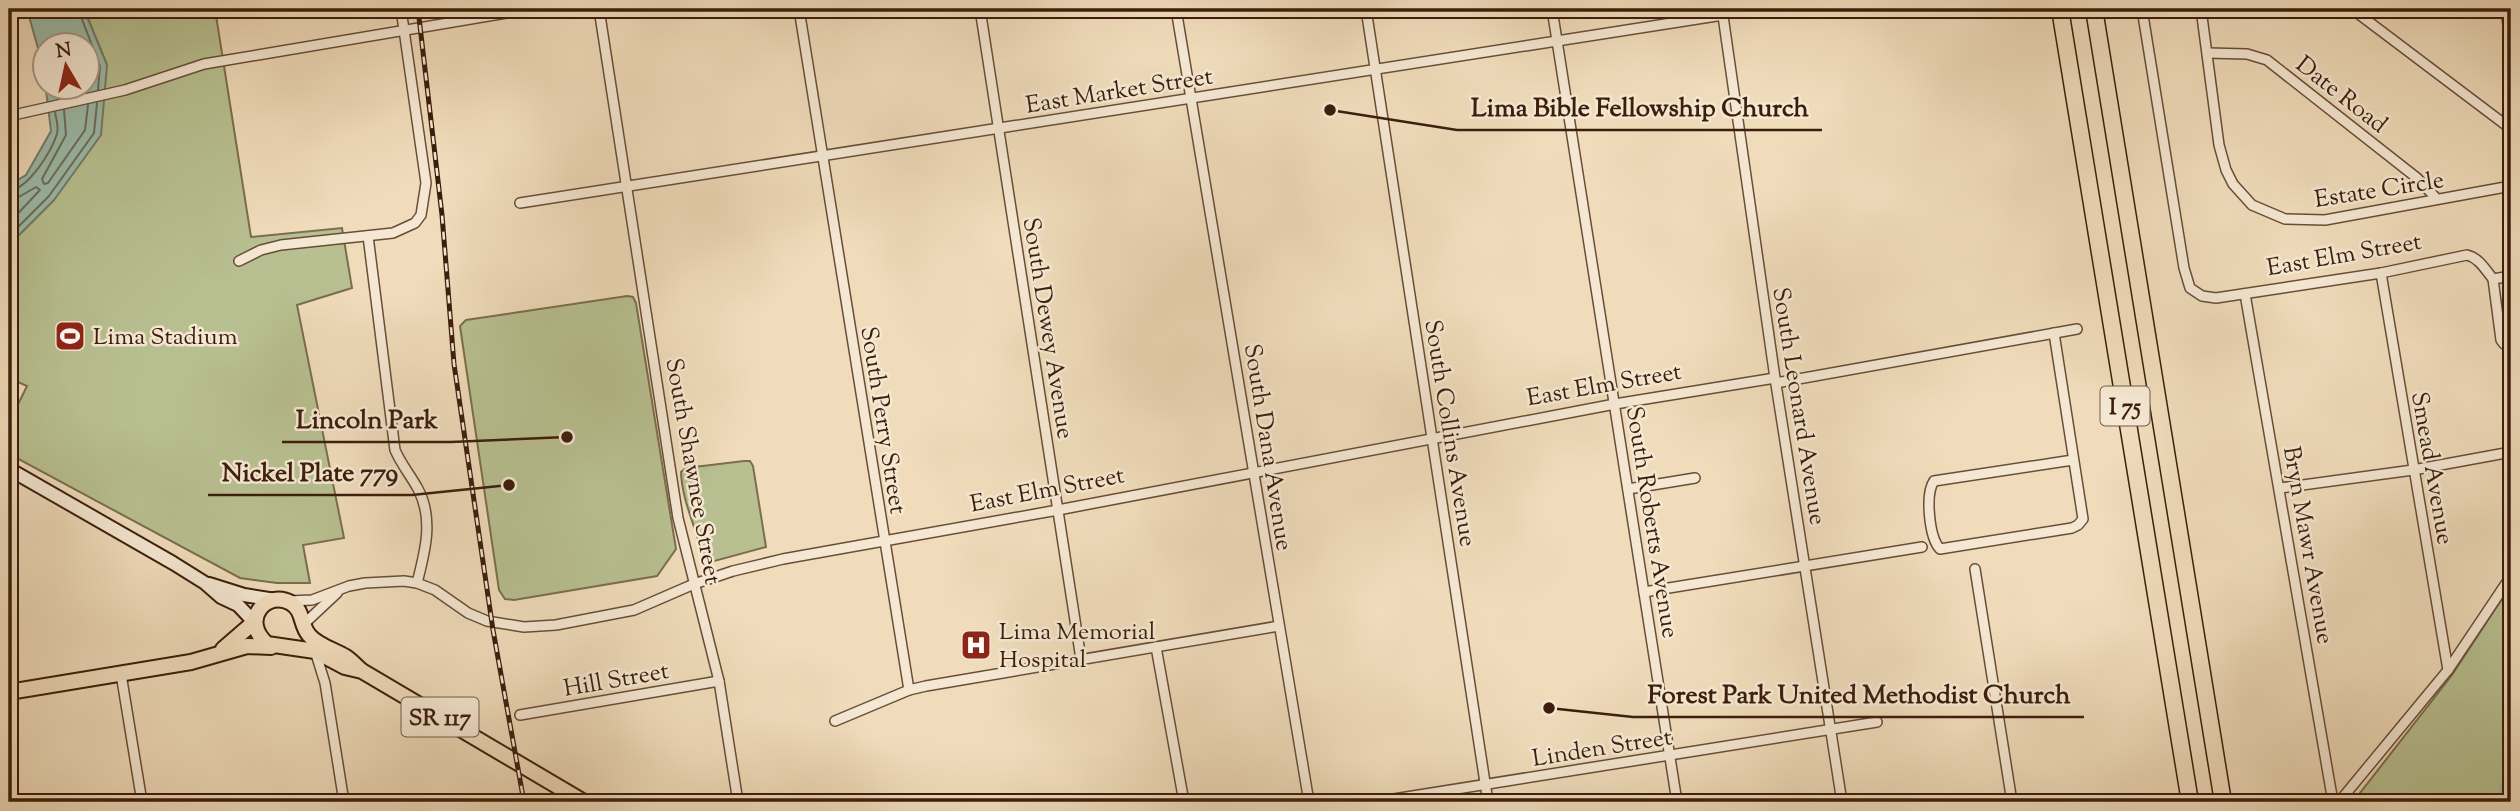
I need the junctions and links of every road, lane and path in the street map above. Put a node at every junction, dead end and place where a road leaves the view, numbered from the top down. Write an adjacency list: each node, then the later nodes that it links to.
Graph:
1 (401, 9): 16 (street)
2 (531, 9): 16 (street)
3 (600, 9): 26 (street, South Shawnee Street)
4 (799, 9): 25 (street, South Perry Street)
5 (980, 9): 23 (street, South Dewey Avenue)
6 (1176, 9): 21 (street, South Dana Avenue)
7 (1366, 9): 20 (street, South Collins Avenue)
8 (1552, 9): 17 (street, South Roberts Avenue)
9 (2060, 9): 96 (highway, I 75)
10 (2094, 9): 44 (highway, I 75)
11 (2142, 9): 35 (street, East Elm Street)
12 (2201, 9): 19 (street, Estate Circle)
13 (2352, 9): 24 (street)
14 (2506, 9): 18 (street)
15 (1723, 12): 17 (street, East Market Street); 39 (street, South Leonard Avenue)
16 (404, 31): 22 (street); 30 (street)
17 (1557, 41): 20 (street, East Market Street); 40 (street, South Roberts Avenue)
18 (2511, 47)
19 (2208, 53): 28 (street, Date Road); 28 (street, Estate Circle)
20 (1376, 69): 21 (street, East Market Street); 41 (street, South Collins Avenue)
21 (1191, 98): 23 (street, East Market Street); 47 (street, South Dana Avenue)
22 (9, 116)
23 (998, 128): 25 (street, East Market Street); 51 (street, South Dewey Avenue)
24 (2511, 129)
25 (822, 156): 26 (street, East Market Street); 52 (street, South Perry Street)
26 (627, 186): 29 (street, East Market Street); 59 (street, South Shawnee Street)
27 (2511, 186): 28 (street, Estate Circle)
28 (2437, 199)
29 (520, 203)
30 (368, 236): 31 (street); 58 (street)
31 (239, 261)
32 (2381, 273): 34 (street, East Elm Street); 35 (street, East Elm Street); 46 (street, Smead Avenue)
33 (2511, 276): 34 (street)
34 (2493, 279): 38 (street)
35 (2245, 294): 49 (street, Bryn Mawr Avenue)
36 (2077, 329): 37 (street, East Elm Street)
37 (2054, 333): 39 (street, East Elm Street); 43 (street)
38 (2511, 344)
39 (1776, 380): 40 (street, East Elm Street); 54 (street, South Leonard Avenue)
40 (1615, 404): 41 (street, East Elm Street); 50 (street, South Roberts Avenue)
41 (1432, 439): 47 (street, East Elm Street); 84 (street, South Collins Avenue)
42 (2511, 452): 46 (street)
43 (2073, 460): 43 (street)
44 (2167, 465): 97 (highway, I 75); 98 (highway)
45 (9, 469): 57 (street)
46 (2413, 470): 49 (street); 72 (street, Smead Avenue)
47 (1254, 472): 51 (street, East Elm Street); 65 (street, South Dana Avenue)
48 (1695, 478): 50 (street)
49 (2280, 488): 99 (street, Bryn Mawr Avenue)
50 (1628, 489): 61 (street, South Roberts Avenue)
51 (1058, 510): 52 (street, East Elm Street); 71 (street, South Dewey Avenue)
52 (885, 542): 59 (street, East Elm Street); 77 (street, South Perry Street)
53 (1922, 547): 54 (street)
54 (1805, 566): 61 (street); 82 (street, South Leonard Avenue)
55 (1975, 569): 95 (street)
56 (2511, 576): 72 (street)
57 (205, 583): 62 (street); 63 (street)
58 (417, 583): 59 (street, East Elm Street); 60 (street, East Elm Street)
59 (694, 584): 75 (street, South Shawnee Street)
60 (341, 589): 62 (street, East Elm Street); 64 (street)
61 (1644, 592): 83 (street, South Roberts Avenue)
62 (282, 601): 63 (main road, SR 117); 64 (main road, SR 117)
63 (253, 622): 66 (main road); 69 (main road, SR 117)
64 (305, 625): 66 (main road); 73 (main road, SR 117)
65 (1279, 626): 67 (street); 90 (street, South Dana Avenue)
66 (276, 647): 68 (main road, SR 117); 69 (main road, SR 117)
67 (1156, 648): 71 (street); 89 (street)
68 (315, 651): 70 (main road, SR 117); 76 (street)
69 (216, 654): 74 (main road, SR 117)
70 (330, 659): 73 (main road, SR 117); 76 (street)
71 (1081, 659): 77 (street)
72 (2448, 670): 100 (street)
73 (362, 671): 87 (main road, SR 117)
74 (121, 674): 78 (main road, SR 117); 85 (street)
75 (719, 681): 79 (street, Hill Street); 88 (street, South Shawnee Street)
76 (325, 683): 86 (street)
77 (909, 690): 80 (street)
78 (9, 692)
79 (520, 715)
80 (835, 722)
81 (1877, 722): 82 (street, Linden Street)
82 (1831, 730): 83 (street, Linden Street); 94 (street, South Leonard Avenue)
83 (1670, 755): 84 (street, Linden Street); 93 (street, South Roberts Avenue)
84 (1485, 785): 91 (street, Linden Street); 92 (street, South Collins Avenue)
85 (142, 802)
86 (344, 802)
87 (584, 802)
88 (738, 802)
89 (1184, 802)
90 (1309, 802)
91 (1375, 802)
92 (1488, 802)
93 (1677, 802)
94 (1842, 802)
95 (2012, 802)
96 (2188, 802)
97 (2222, 802)
98 (2232, 802)
99 (2333, 802)
100 (2339, 802)

